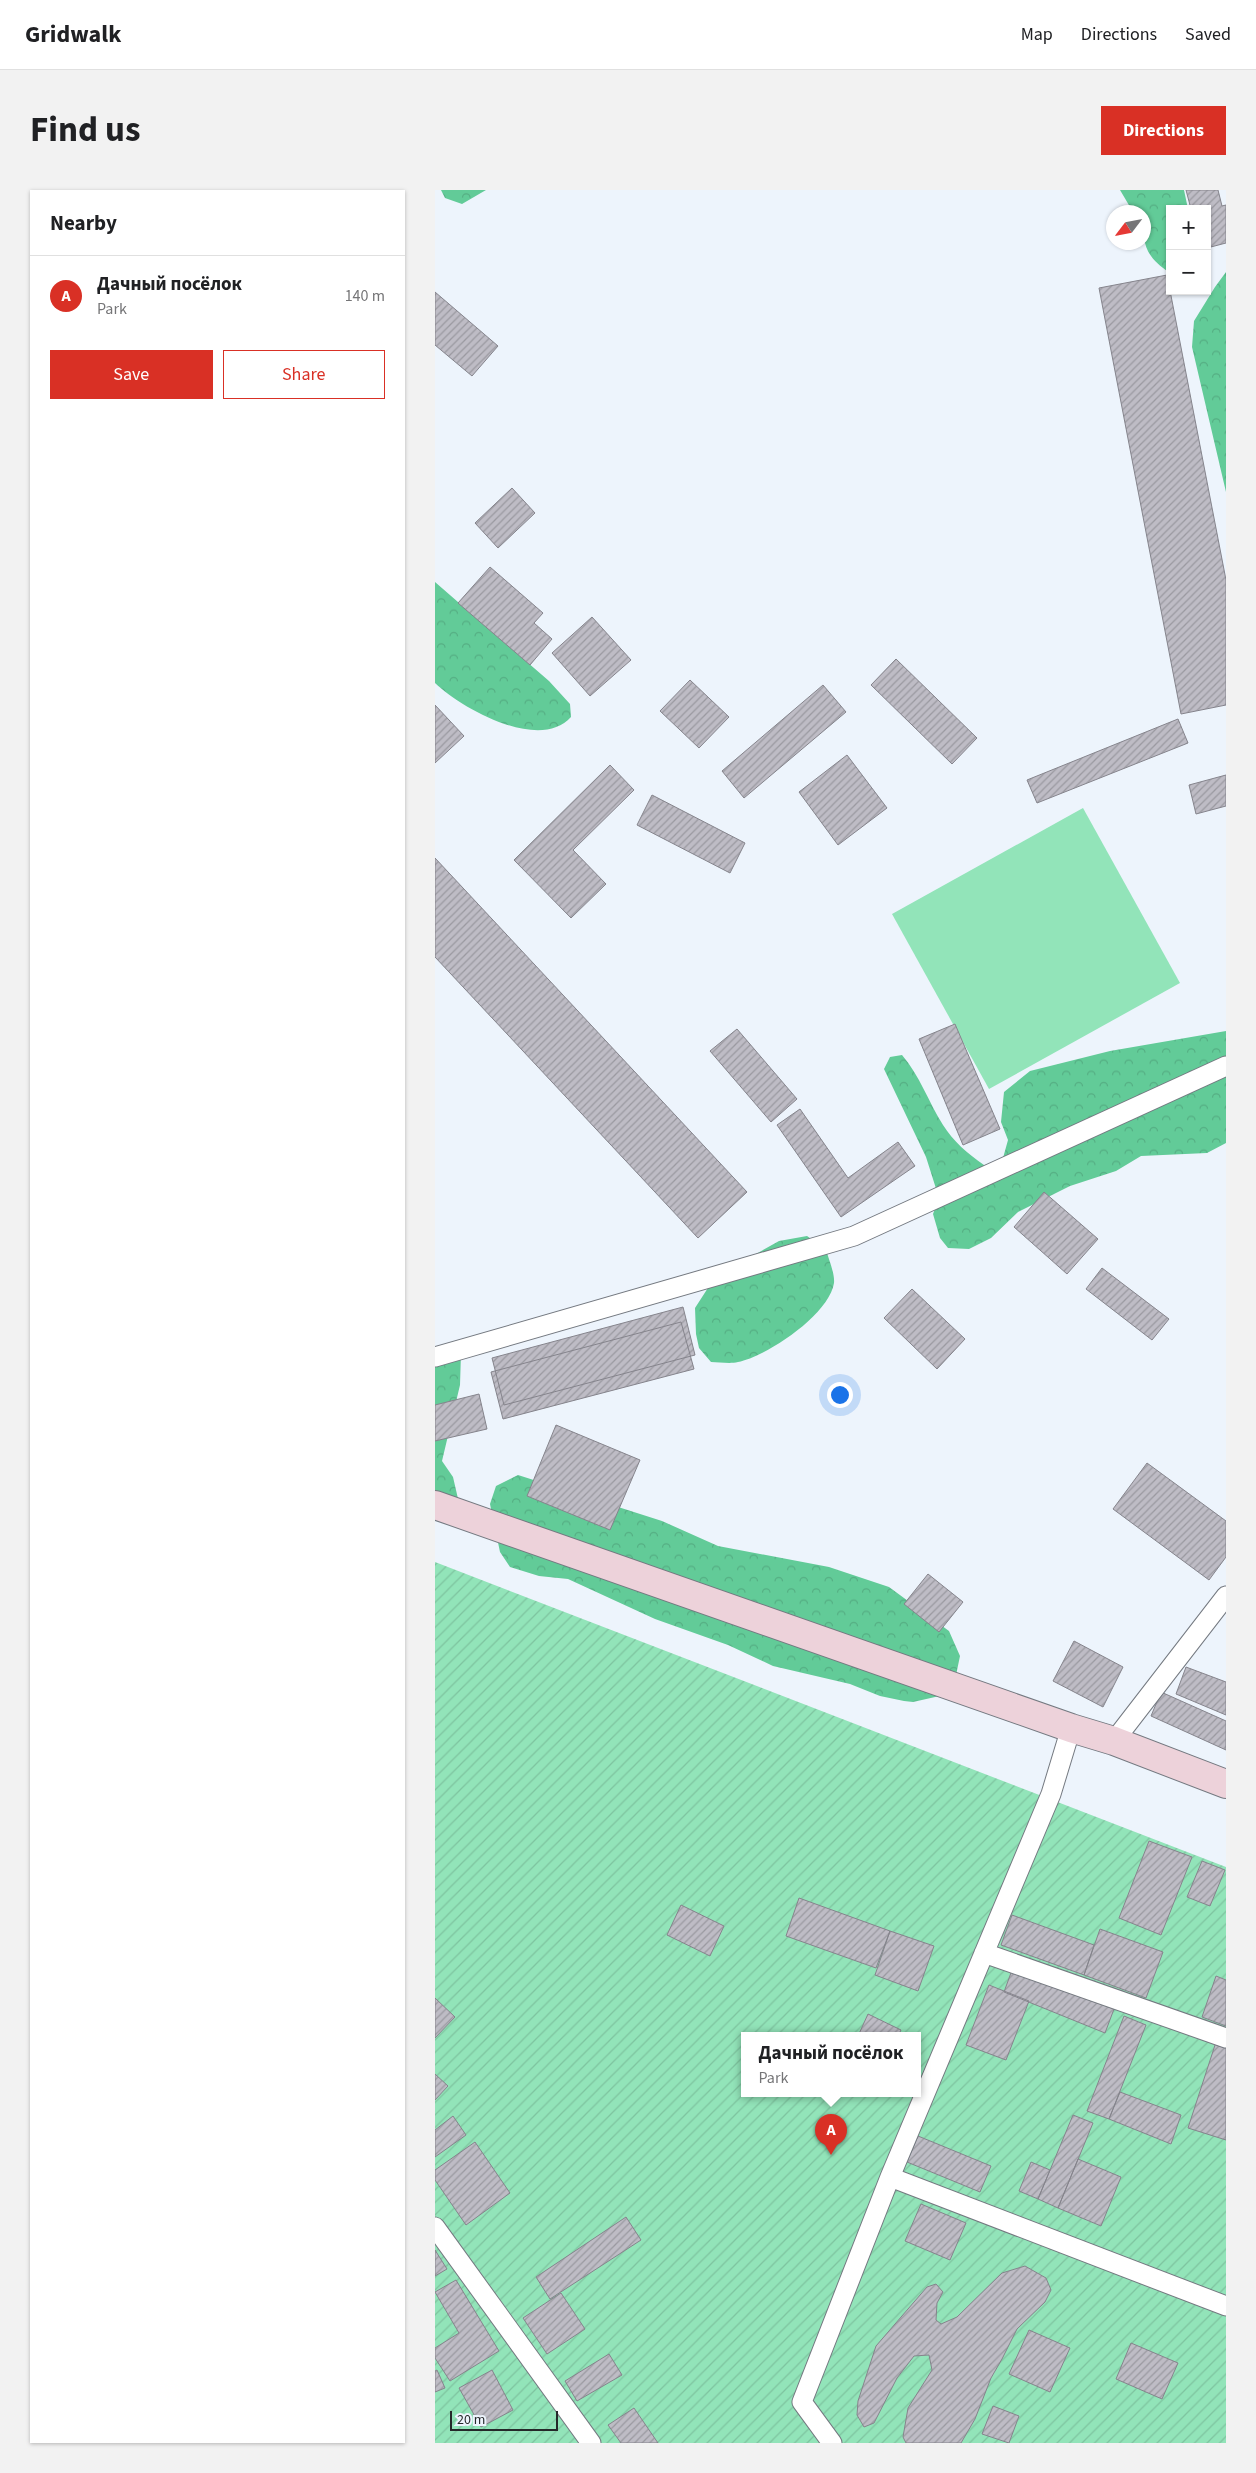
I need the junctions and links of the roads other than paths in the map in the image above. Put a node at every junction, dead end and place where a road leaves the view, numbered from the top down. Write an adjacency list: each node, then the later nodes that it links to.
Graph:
1 (1226, 1066): 2 (lane)
2 (435, 1357)
3 (435, 1505): 5 (main road)
4 (1226, 1596): 6 (lane)
5 (1071, 1728): 6 (main road); 8 (lane)
6 (1115, 1742): 7 (main road)
7 (1226, 1784)
8 (984, 1953): 9 (lane); 10 (lane)
9 (1226, 2038)
10 (889, 2177): 12 (lane); 14 (lane)
11 (435, 2227): 13 (lane)
12 (1226, 2306)
13 (591, 2443)
14 (832, 2443)

